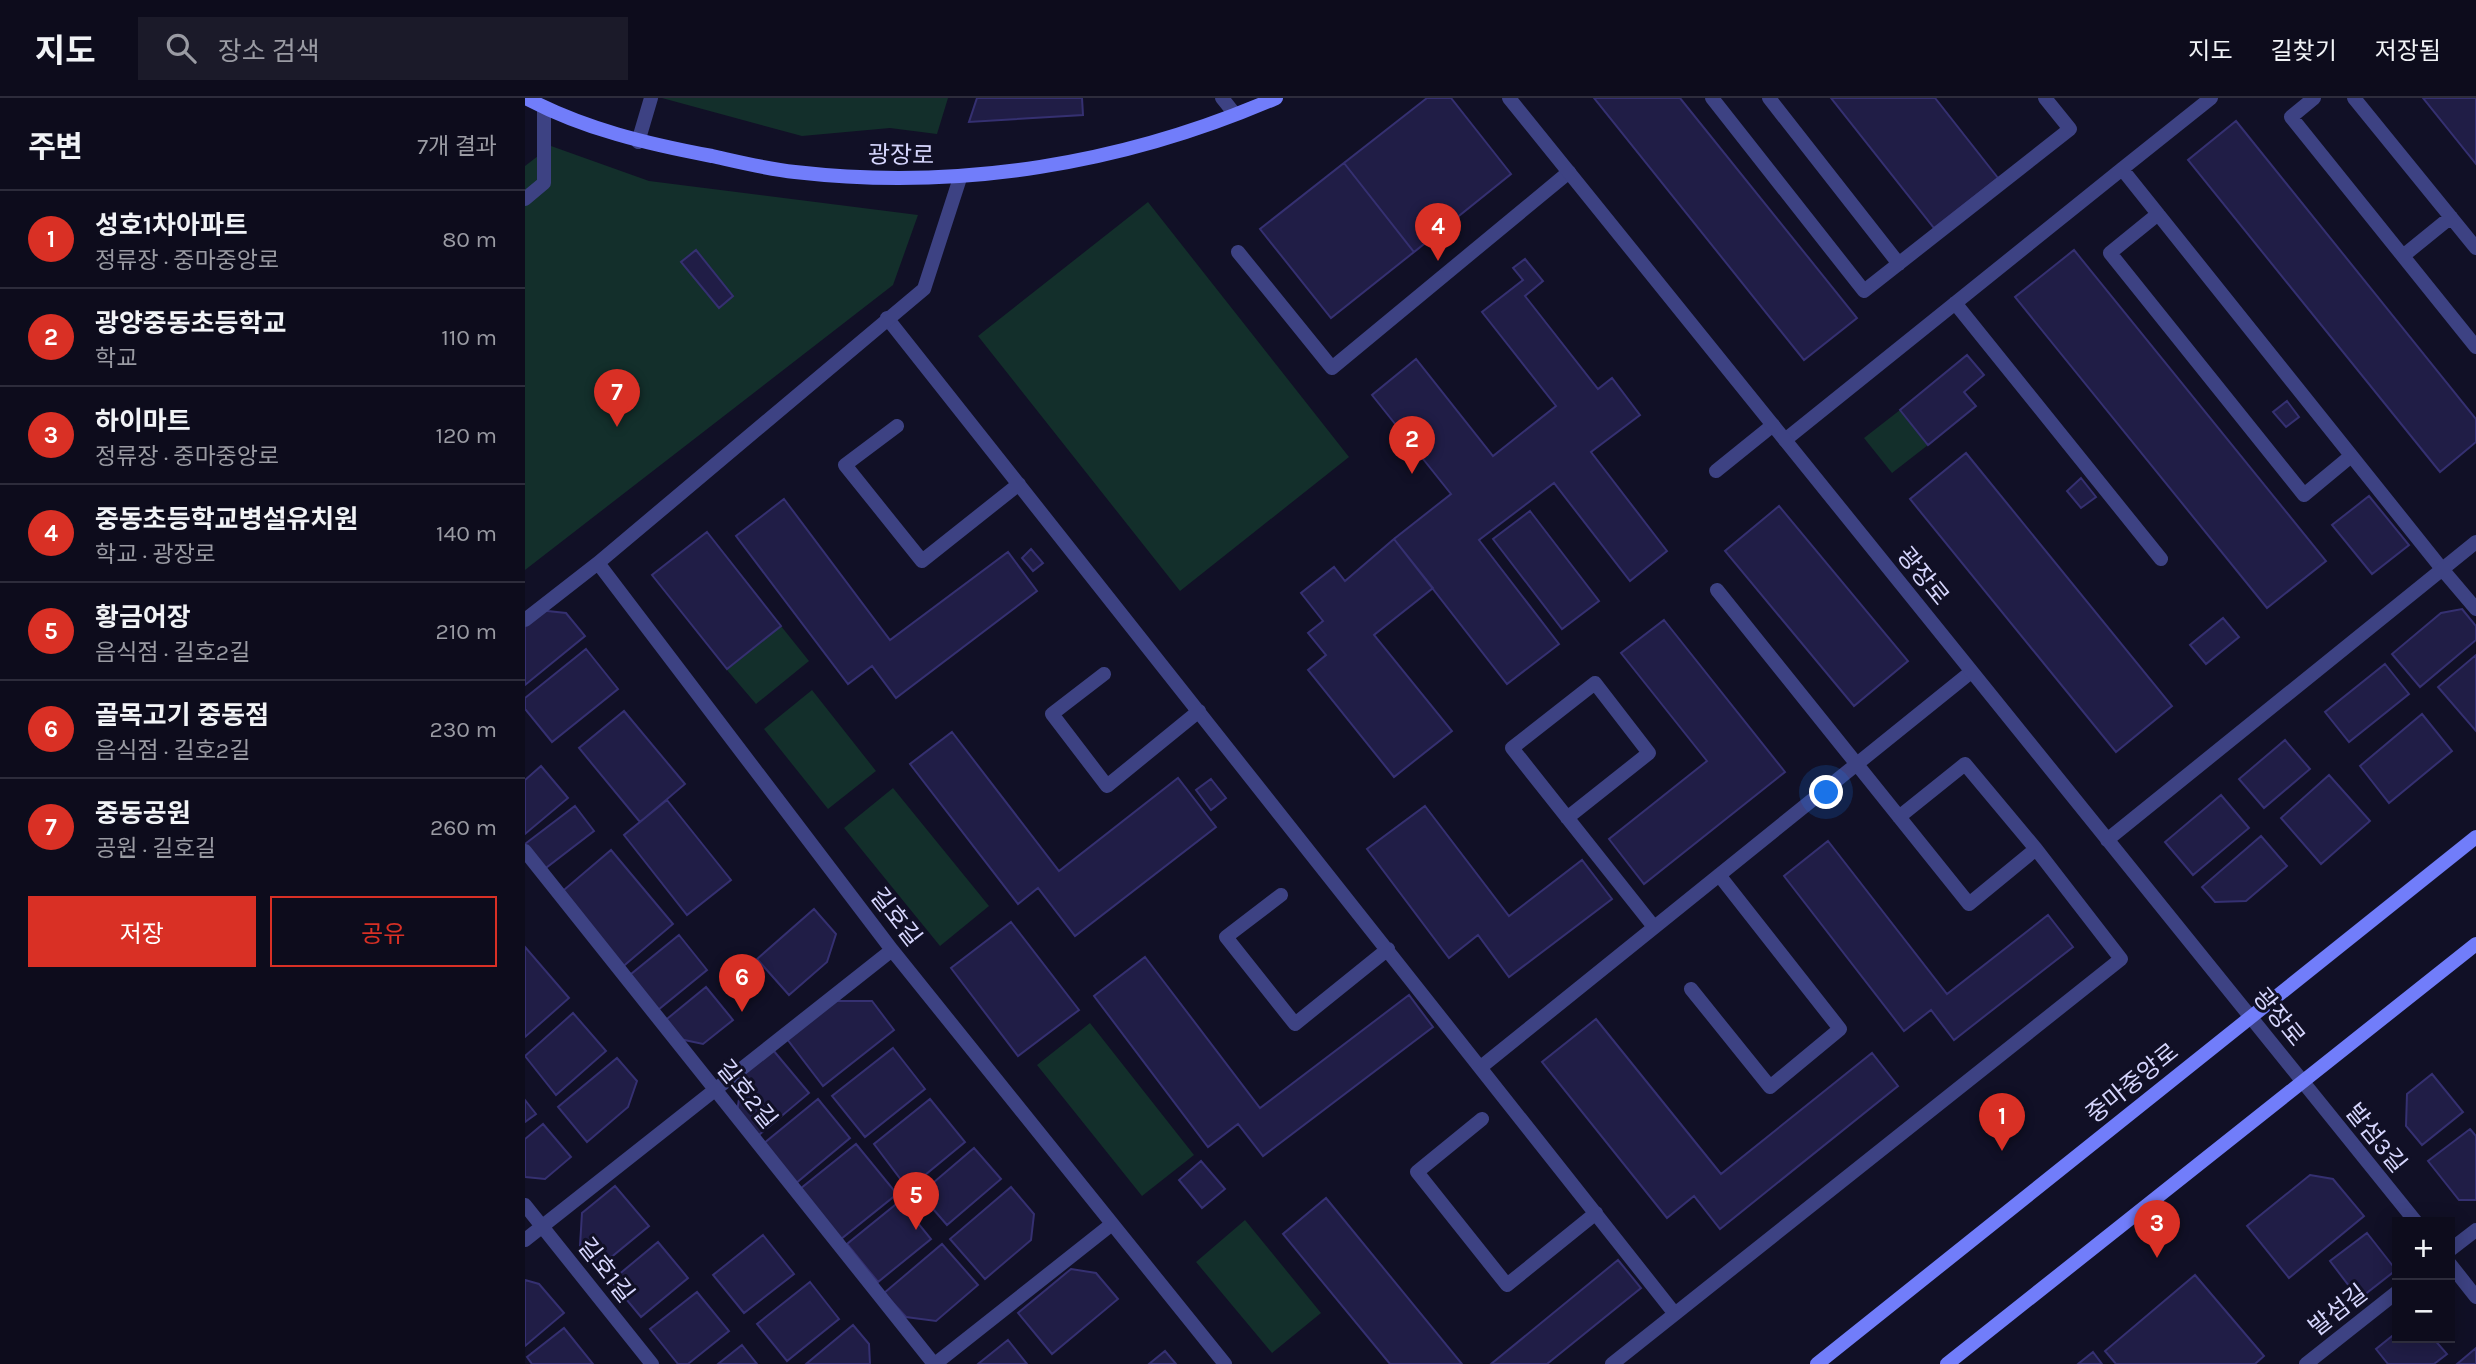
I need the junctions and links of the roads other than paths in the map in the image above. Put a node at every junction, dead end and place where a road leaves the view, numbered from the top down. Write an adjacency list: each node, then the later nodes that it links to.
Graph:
1 (526, 98): 12 (main road, 광장로)
2 (652, 98): 14 (street)
3 (1221, 98): 13 (street)
4 (1276, 98): 13 (main road, 광장로)
5 (1509, 98): 16 (street, 광장로)
6 (1712, 98): 24 (street)
7 (1769, 98): 24 (street)
8 (2045, 98): 24 (street)
9 (2211, 98): 15 (street)
10 (2314, 98): 23 (street)
11 (2354, 98): 20 (street)
12 (544, 108): 14 (main road, 광장로); 18 (street)
13 (1234, 113): 17 (main road, 광장로)
14 (638, 142): 17 (main road, 광장로)
15 (2122, 169): 19 (street); 25 (street)
16 (1569, 173): 22 (street); 28 (street, 광장로)
17 (960, 178): 26 (street)
18 (525, 199)
19 (2158, 214): 31 (street); 31 (street)
20 (2451, 217): 21 (street); 23 (street)
21 (2476, 248)
22 (1238, 252)
23 (2403, 256): 27 (street)
24 (1899, 264)
25 (1955, 303): 30 (street); 35 (street)
26 (887, 318): 33 (street); 36 (street)
27 (2476, 347)
28 (1773, 425): 30 (street, 광장로); 32 (street)
29 (897, 426): 33 (street)
30 (1785, 440): 41 (street, 광장로)
31 (2351, 456): 37 (street)
32 (1716, 471)
33 (1019, 484): 43 (street)
34 (2476, 542): 37 (street)
35 (2161, 559)
36 (598, 563): 40 (street); 56 (street, 길호길)
37 (2442, 569): 39 (street); 48 (street)
38 (1717, 590): 44 (street)
39 (2476, 610)
40 (525, 620)
41 (1971, 672): 44 (street); 48 (street, 광장로)
42 (1104, 674): 43 (street)
43 (1199, 711): 55 (street)
44 (1857, 764): 45 (street); 51 (street)
45 (1899, 817): 49 (street); 49 (street)
46 (1567, 818): 46 (street); 53 (street)
47 (2476, 837): 58 (main road, 중마중앙로)
48 (2106, 840): 58 (street, 광장로)
49 (2036, 849): 74 (street)
50 (525, 852): 61 (street, 길호2길)
51 (1719, 875): 53 (street); 57 (street)
52 (1281, 895): 55 (street)
53 (1654, 928): 59 (street)
54 (2476, 944): 60 (main road)
55 (1388, 949): 59 (street)
56 (891, 950): 61 (street); 66 (street, 길호길)
57 (1691, 989)
58 (2250, 1018): 60 (street, 광장로); 79 (main road, 중마중앙로)
59 (1481, 1067): 64 (street)
60 (2302, 1082): 65 (street, 발섬3길); 80 (main road)
61 (715, 1091): 67 (street); 76 (street, 길호2길)
62 (1482, 1119): 64 (street)
63 (525, 1205): 67 (street, 길호1길)
64 (1595, 1213): 74 (street)
65 (2412, 1217)
66 (1112, 1224): 76 (street); 77 (street, 길호길)
67 (542, 1226): 69 (street); 75 (street, 길호1길)
68 (2476, 1230): 70 (street)
69 (525, 1240)
70 (2455, 1246)
71 (2455, 1270): 73 (street)
72 (2392, 1296): 81 (street, 발섬길)
73 (2476, 1297)
74 (1675, 1314): 78 (street)
75 (652, 1364)
76 (934, 1364)
77 (1226, 1364)
78 (1612, 1364)
79 (1817, 1364)
80 (1947, 1364)
81 (2306, 1364)

